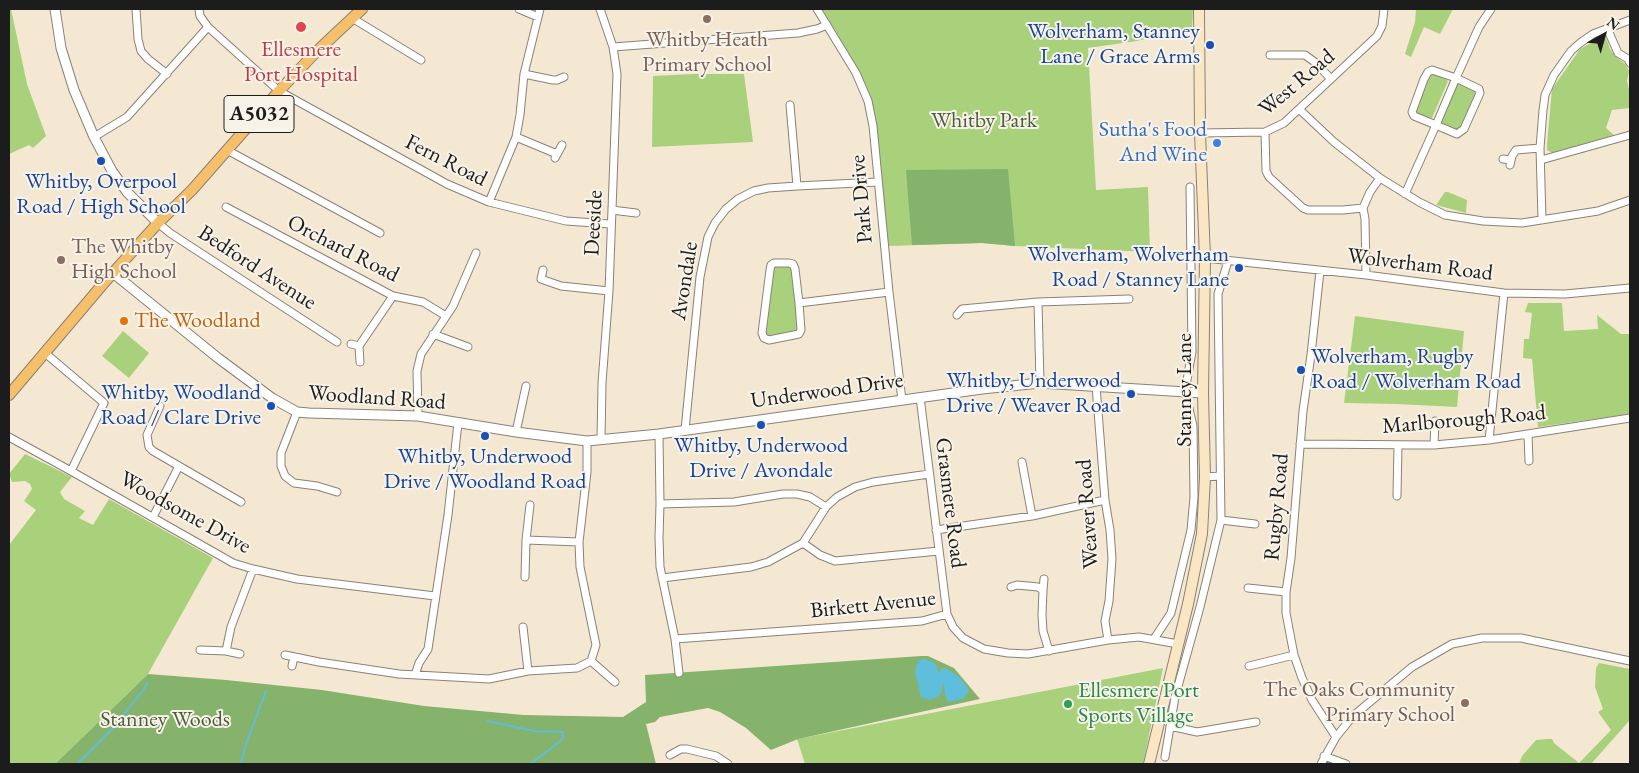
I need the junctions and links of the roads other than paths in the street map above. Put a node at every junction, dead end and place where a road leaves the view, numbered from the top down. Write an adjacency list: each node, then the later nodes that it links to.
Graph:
1 (55, 9): 34 (street)
2 (136, 9): 22 (street)
3 (199, 9): 16 (street)
4 (362, 9): 13 (main road, A5032)
5 (518, 9): 12 (street)
6 (540, 9): 12 (street)
7 (600, 9): 18 (street, Deeside)
8 (817, 9): 15 (street, Park Drive)
9 (1199, 9): 32 (main road, Stanney Lane)
10 (1384, 9): 25 (street, West Road)
11 (1491, 9): 24 (street)
12 (538, 17): 23 (street)
13 (352, 18): 21 (street); 27 (main road, A5032)
14 (1630, 20): 17 (street)
15 (826, 25): 18 (street); 42 (street, Park Drive)
16 (208, 27): 22 (street); 27 (street, Fern Road)
17 (1607, 28): 20 (street); 37 (street)
18 (613, 48): 50 (street, Deeside)
19 (1270, 55): 25 (street)
20 (1629, 59)
21 (421, 60)
22 (167, 74): 34 (street)
23 (524, 74): 26 (street); 35 (street)
24 (1456, 78): 30 (street); 30 (street); 30 (street)
25 (1331, 79): 29 (street, West Road)
26 (559, 82)
27 (279, 91): 38 (main road, A5032); 47 (street, Fern Road)
28 (790, 105): 43 (street)
29 (1299, 109): 31 (street, West Road); 41 (street)
30 (1436, 125): 45 (street)
31 (1265, 132): 32 (street, West Road); 49 (street)
32 (1200, 134): 57 (main road, Stanney Lane)
33 (1630, 135): 40 (street)
34 (94, 137): 53 (street)
35 (516, 137): 36 (street); 47 (street)
36 (562, 145)
37 (1540, 148): 39 (street); 40 (street)
38 (227, 150): 53 (main road, A5032); 55 (street)
39 (1503, 159)
40 (1541, 160): 52 (street)
41 (1380, 178): 45 (street); 49 (street)
42 (878, 182): 43 (street, Avondale); 65 (street, Park Drive)
43 (798, 186): 92 (street, Avondale)
44 (1190, 187): 81 (street, Stanney Lane)
45 (1405, 194): 52 (street)
46 (1630, 200): 52 (street)
47 (489, 202): 54 (street, Fern Road)
48 (226, 207): 67 (street, Orchard Road)
49 (1363, 208): 62 (street)
50 (612, 210): 51 (street); 54 (street, Deeside)
51 (636, 213)
52 (1542, 220)
53 (158, 223): 61 (main road, A5032); 74 (street, Bedford Avenue)
54 (610, 224): 64 (street, Deeside)
55 (380, 233)
56 (476, 253): 72 (street)
57 (1205, 258): 58 (street, Wolverham Road); 82 (main road, Stanney Lane)
58 (1228, 261): 60 (street, Wolverham Road); 108 (street)
59 (543, 270): 64 (street)
60 (1320, 271): 62 (street, Wolverham Road); 100 (street, Rugby Road)
61 (113, 274): 76 (main road, A5032); 87 (street, Woodland Road)
62 (1366, 275): 66 (street, Wolverham Road)
63 (1630, 288): 66 (street, Wolverham Road)
64 (608, 291): 97 (street, Deeside)
65 (889, 292): 70 (street); 85 (street, Park Drive)
66 (1504, 293): 98 (street)
67 (394, 296): 72 (street, Orchard Road); 77 (street)
68 (1129, 299): 69 (street)
69 (1038, 302): 71 (street); 78 (street)
70 (799, 303): 70 (street)
71 (959, 310)
72 (446, 316): 73 (street)
73 (433, 334): 75 (street); 88 (street)
74 (337, 342)
75 (468, 347)
76 (45, 353): 83 (main road, A5032); 106 (street)
77 (360, 362)
78 (1040, 383): 80 (street, Underwood Drive); 84 (street, Underwood Drive)
79 (526, 386): 93 (street)
80 (1096, 386): 81 (street, Underwood Drive); 112 (street, Weaver Road)
81 (1185, 391): 82 (street, Underwood Drive); 140 (street, Stanney Lane)
82 (1203, 393): 109 (main road, Stanney Lane)
83 (9, 395)
84 (920, 397): 85 (street, Underwood Drive); 107 (street, Grasmere Road)
85 (902, 400): 92 (street, Underwood Drive)
86 (160, 406): 105 (street)
87 (297, 412): 88 (street, Woodland Road); 110 (street)
88 (418, 416): 91 (street, Woodland Road)
89 (1630, 418): 95 (street, Marlborough Road)
90 (1436, 421): 102 (street)
91 (458, 423): 93 (street, Underwood Drive); 134 (street, Woodland Road)
92 (685, 430): 94 (street, Underwood Drive)
93 (516, 432): 99 (street, Underwood Drive)
94 (659, 434): 97 (street, Underwood Drive); 114 (street)
95 (1528, 434): 98 (street, Marlborough Road); 103 (street)
96 (9, 437): 106 (street, Woodsome Drive)
97 (601, 440): 99 (street, Underwood Drive)
98 (1489, 440): 102 (street, Marlborough Road)
99 (587, 441): 123 (street)
100 (1300, 444): 101 (street, Marlborough Road); 133 (street, Rugby Road)
101 (1398, 445): 102 (street, Marlborough Road); 111 (street)
102 (1434, 445)
103 (1529, 461)
104 (1022, 462): 117 (street)
105 (179, 466): 113 (street); 118 (street)
106 (71, 471): 118 (street, Woodsome Drive)
107 (929, 474): 116 (street); 121 (street, Grasmere Road)
108 (1220, 476): 109 (street); 119 (street)
109 (1205, 477): 135 (main road, Stanney Lane)
110 (337, 492)
111 (1397, 496)
112 (1105, 500): 117 (street); 141 (street, Weaver Road)
113 (241, 502)
114 (660, 504): 116 (street); 128 (street)
115 (530, 505): 122 (street)
116 (826, 507): 124 (street)
117 (1032, 516): 121 (street)
118 (154, 517): 126 (street, Woodsome Drive)
119 (1221, 520): 120 (street); 136 (street)
120 (1255, 524)
121 (936, 530): 125 (street, Grasmere Road)
122 (526, 540): 123 (street); 127 (street)
123 (580, 542): 150 (street)
124 (803, 543): 125 (street); 128 (street)
125 (939, 551): 137 (street, Grasmere Road)
126 (253, 569): 134 (street, Woodsome Drive); 144 (street)
127 (525, 577)
128 (662, 578): 139 (street)
129 (1044, 579): 132 (street)
130 (1011, 587): 132 (street)
131 (1248, 588): 133 (street)
132 (1043, 590): 145 (street)
133 (1286, 592): 148 (street, Rugby Road)
134 (435, 596): 156 (street, Woodland Road)
135 (1188, 604): 136 (street); 142 (main road, Stanney Lane)
136 (1200, 607): 159 (street)
137 (947, 614): 139 (street, Birkett Avenue); 145 (street, Birkett Avenue)
138 (522, 627): 154 (street)
139 (674, 639): 155 (street)
140 (1154, 639): 141 (street, Birkett Avenue); 142 (street, Birkett Avenue)
141 (1108, 640): 145 (street, Birkett Avenue)
142 (1178, 644): 165 (main road, Stanney Lane)
143 (200, 650): 144 (street)
144 (226, 651): 146 (street)
145 (1049, 651)
146 (240, 654)
147 (285, 655): 149 (street)
148 (1294, 655): 153 (street); 160 (street, Rugby Road)
149 (294, 657): 152 (street); 156 (street)
150 (591, 660): 154 (street); 157 (street)
151 (1630, 661): 160 (street)
152 (292, 666)
153 (1249, 666)
154 (528, 671): 156 (street)
155 (679, 674)
156 (415, 675)
157 (615, 682)
158 (1256, 722): 159 (street)
159 (1170, 726): 163 (street)
160 (1336, 737): 162 (street)
161 (670, 755): 164 (street)
162 (1324, 756): 166 (street); 167 (street)
163 (1165, 757)
164 (728, 764)
165 (1149, 764)
166 (1321, 764)
167 (1346, 764)

